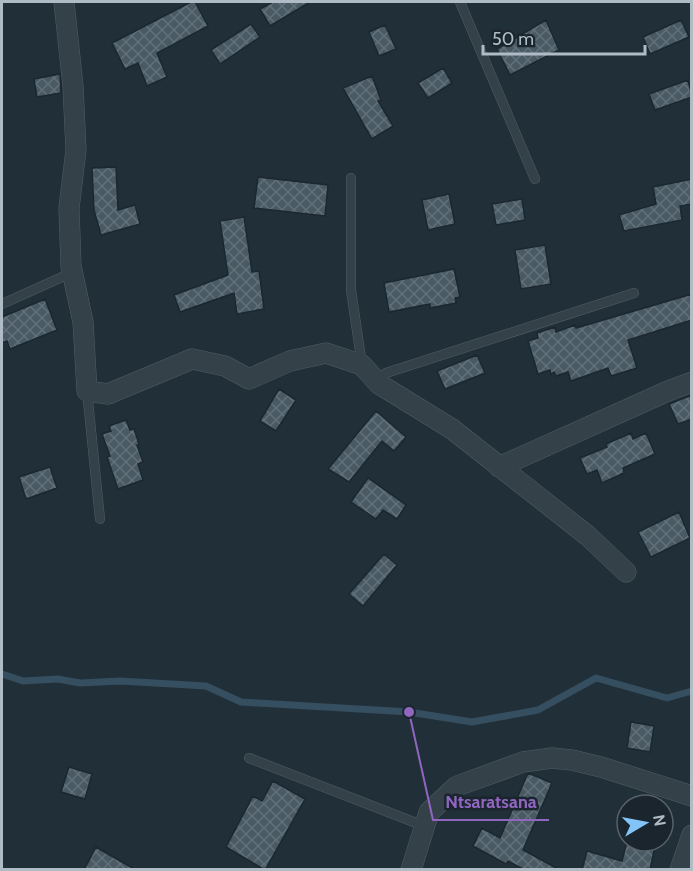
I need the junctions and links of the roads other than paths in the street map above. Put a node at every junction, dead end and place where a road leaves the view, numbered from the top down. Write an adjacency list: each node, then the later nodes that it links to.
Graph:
1 (64, 2): 5 (street)
2 (460, 2): 4 (lane)
3 (351, 178): 8 (lane)
4 (535, 179)
5 (71, 273): 7 (lane); 11 (street)
6 (634, 293): 10 (lane)
7 (2, 304)
8 (362, 365): 10 (street); 11 (street)
9 (692, 382): 12 (street)
10 (379, 384): 12 (street)
11 (87, 391): 13 (lane)
12 (499, 467): 14 (street)
13 (100, 519)
14 (626, 572)
15 (249, 758): 17 (lane)
16 (692, 796): 17 (street)
17 (424, 826): 19 (street)
18 (692, 835): 20 (street)
19 (411, 870)
20 (680, 870)

